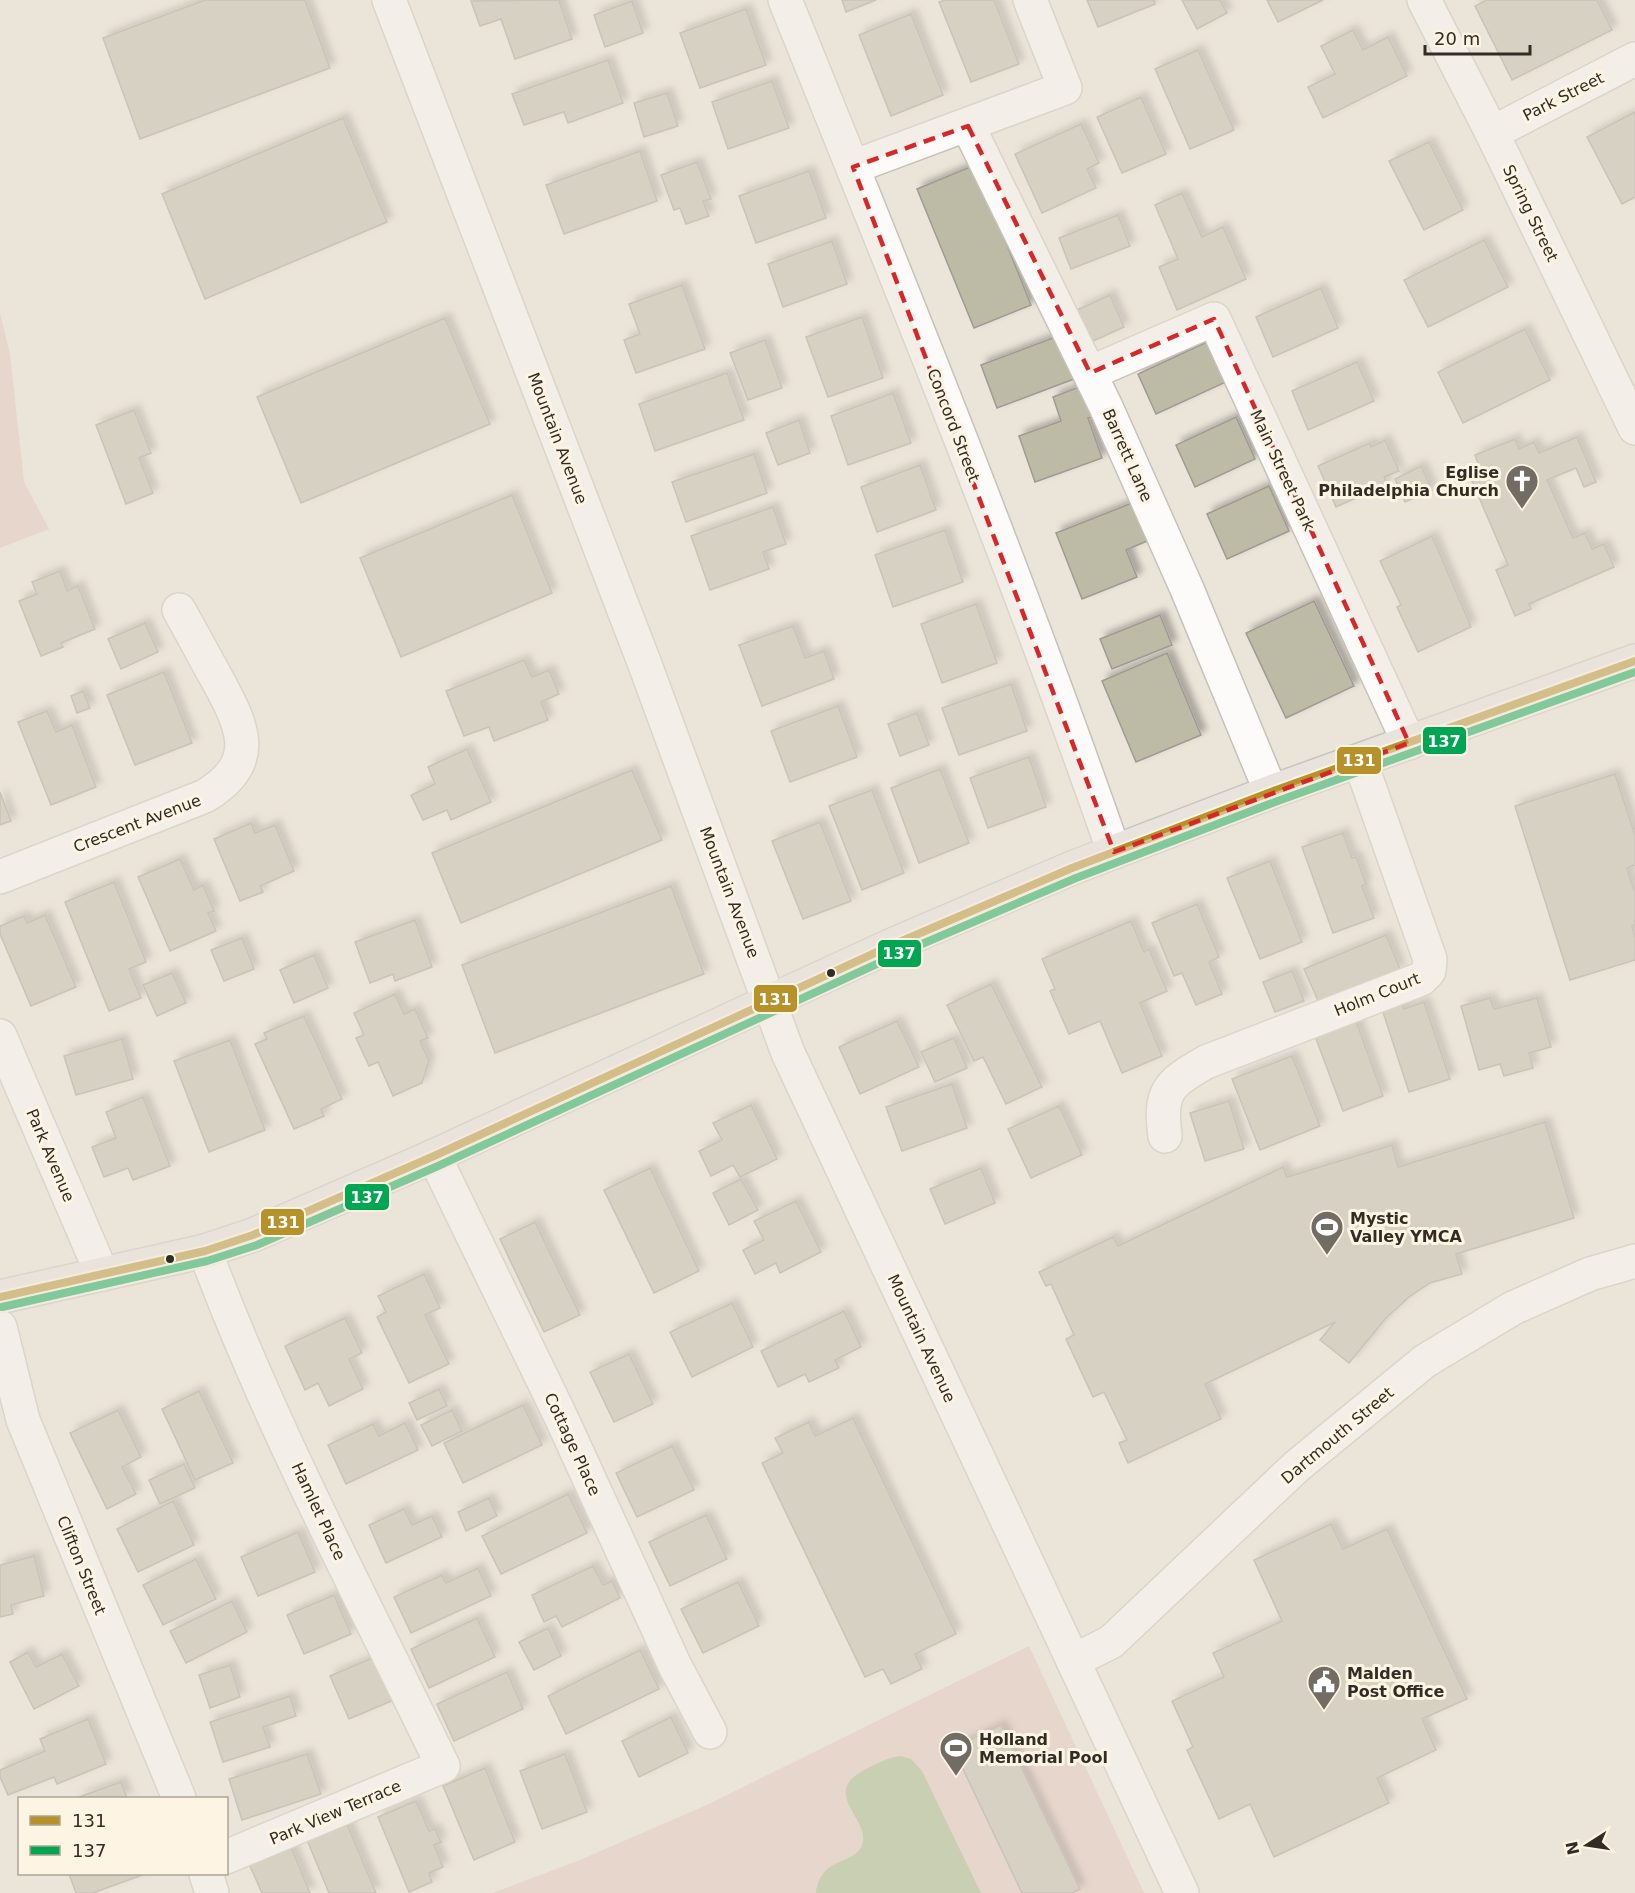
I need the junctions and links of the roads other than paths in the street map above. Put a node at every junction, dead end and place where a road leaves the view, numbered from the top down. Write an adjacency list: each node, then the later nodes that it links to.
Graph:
1 (389, 0): 18 (street, Mountain Avenue)
2 (785, 0): 8 (street, Concord Street)
3 (1030, 0): 6 (street)
4 (1424, 0): 7 (street, Spring Street)
5 (1635, 59): 7 (street, Park Street)
6 (968, 126): 8 (street); 9 (street, Barrett Lane)
7 (1492, 133): 10 (street, Spring Street)
8 (852, 167): 16 (street, Concord Street)
9 (1090, 373): 13 (street, Main Street Park); 15 (street, Barrett Lane)
10 (1635, 428)
11 (179, 610): 17 (street, Crescent Avenue)
12 (1635, 661): 13 (main road)
13 (1409, 744): 14 (main road)
14 (1360, 761): 15 (main road); 20 (street, Holm Court)
15 (1271, 792): 16 (main road)
16 (1114, 852): 18 (main road)
17 (0, 877)
18 (769, 1001): 21 (main road); 27 (street, Mountain Avenue)
19 (0, 1036): 24 (street, Park Avenue)
20 (1165, 1136)
21 (434, 1156): 22 (main road); 28 (street, Cottage Place)
22 (205, 1251): 24 (main road); 29 (street, Hamlet Place)
23 (1635, 1261): 27 (street, Dartmouth Street)
24 (102, 1274): 25 (main road)
25 (0, 1297)
26 (0, 1326): 30 (street, Clifton Street)
27 (1073, 1661): 34 (street, Mountain Avenue)
28 (710, 1732)
29 (443, 1766): 31 (street, Park View Terrace)
30 (179, 1797)
31 (228, 1856)
32 (206, 1875): 33 (street)
33 (212, 1893)
34 (1182, 1893)

